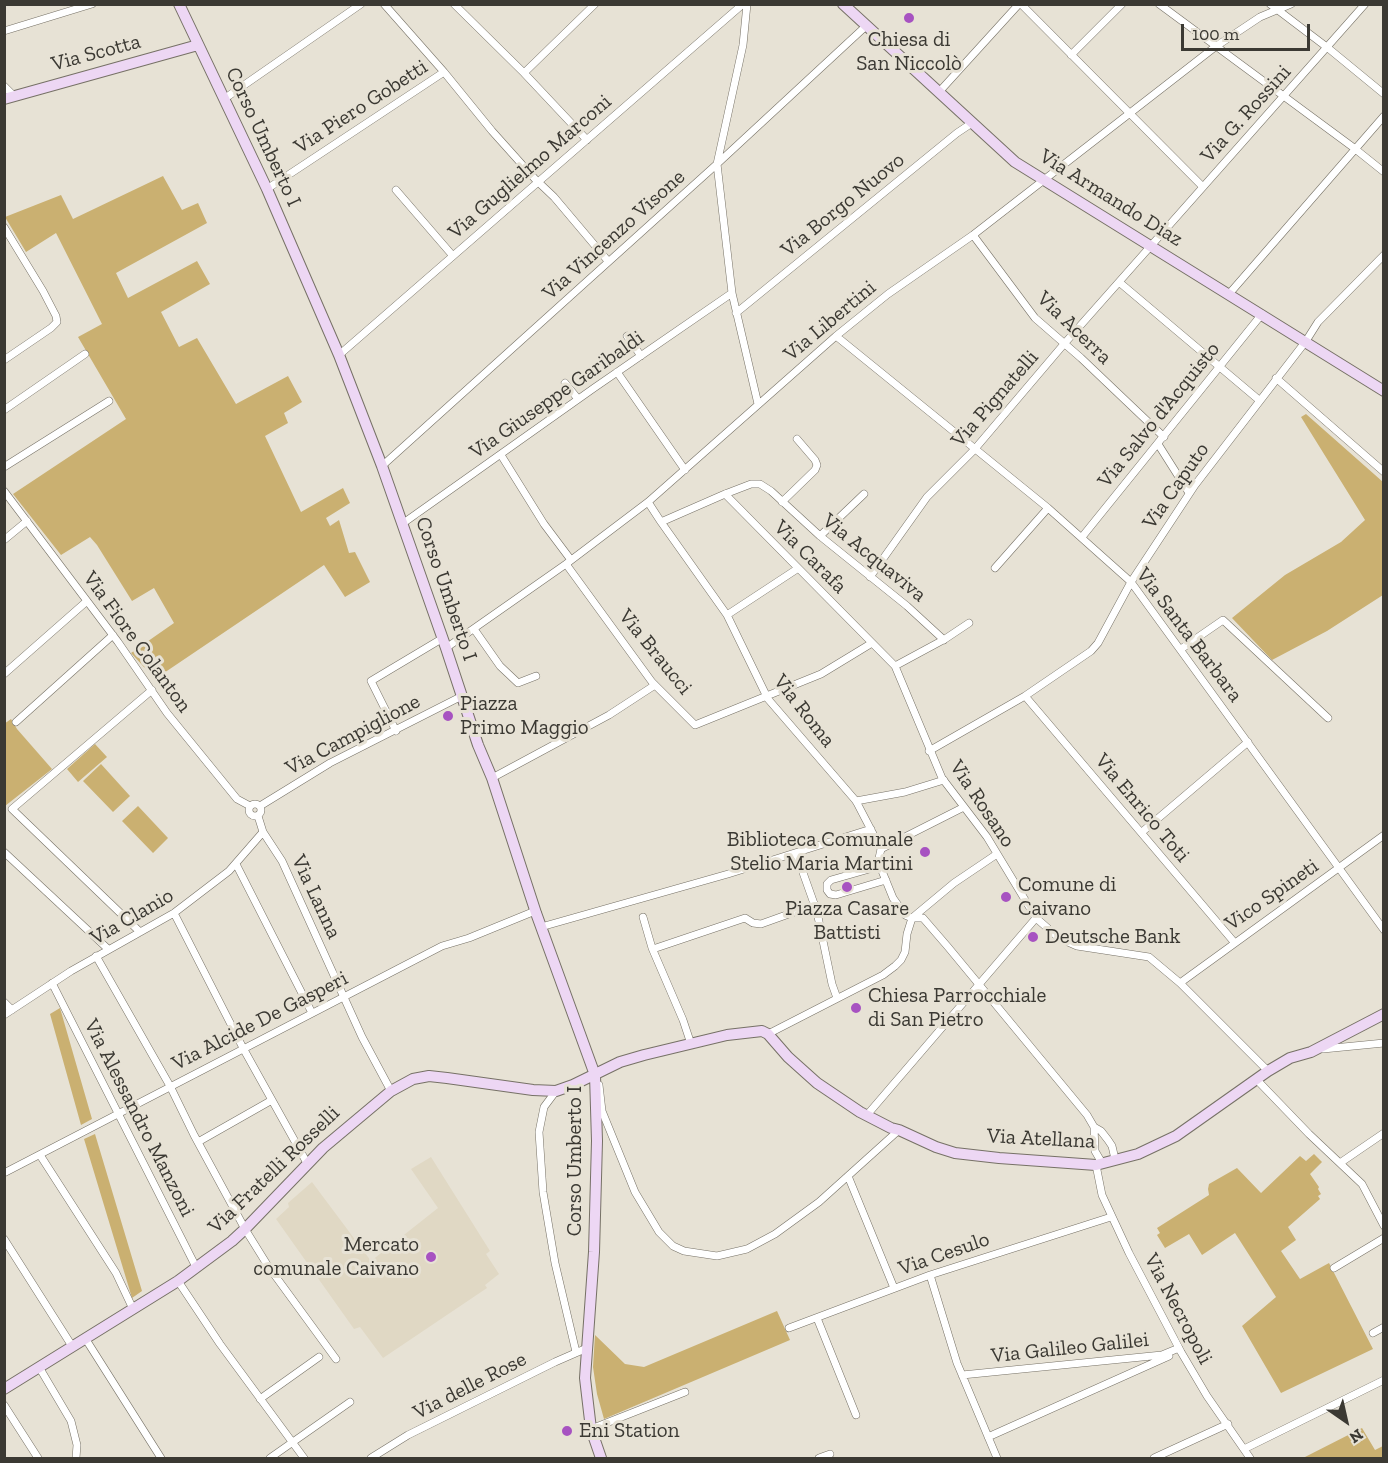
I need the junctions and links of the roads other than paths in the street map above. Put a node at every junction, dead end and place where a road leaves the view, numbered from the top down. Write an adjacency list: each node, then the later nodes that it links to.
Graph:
1 (92, 4): 17 (street)
2 (361, 4): 29 (street)
3 (384, 4): 22 (street)
4 (454, 4): 23 (street)
5 (595, 4): 23 (street)
6 (745, 4): 33 (street, Via Guglielmo Marconi); 35 (street)
7 (843, 4): 16 (main road, Via Armando Diaz)
8 (1020, 4): 21 (street); 25 (street)
9 (1122, 4): 21 (street)
10 (1159, 4): 19 (street)
11 (1270, 4): 15 (street)
12 (1291, 4): 15 (street, Via Libertini)
13 (1365, 4): 20 (street, Via G. Rossini)
14 (183, 6): 18 (main road, Corso Umberto I)
15 (1278, 10): 19 (street, Via Libertini); 20 (street)
16 (866, 26): 25 (main road, Via Armando Diaz); 35 (street, Via Vincenzo Visone)
17 (4, 31)
18 (198, 45): 28 (main road, Via Scotta); 29 (main road, Corso Umberto I)
19 (1215, 47): 27 (street); 30 (street, Via Libertini)
20 (1328, 48): 26 (street); 27 (street, Via G. Rossini)
21 (1071, 55): 30 (street)
22 (444, 72): 38 (street); 40 (street, Via Piero Gobetti)
23 (524, 73): 33 (street)
24 (4, 86): 28 (street)
25 (939, 92): 32 (main road, Via Armando Diaz)
26 (1383, 94)
27 (1282, 97): 34 (street); 39 (street, Via G. Rossini)
28 (9, 98)
29 (224, 99): 40 (main road, Corso Umberto I)
30 (1130, 113): 37 (street, Via Libertini); 39 (street)
31 (1383, 116): 34 (street)
32 (972, 123): 37 (main road, Via Armando Diaz); 51 (street, Via Borgo Nuovo)
33 (587, 140): 38 (street, Via Guglielmo Marconi)
34 (1354, 148): 36 (street); 50 (street)
35 (717, 164): 47 (street, Via Vincenzo Visone); 49 (street)
36 (1383, 172)
37 (1043, 178): 43 (street, Via Libertini); 44 (main road, Via Armando Diaz)
38 (539, 182): 46 (street, Via Guglielmo Marconi); 47 (street)
39 (1203, 187): 44 (street, Via G. Rossini)
40 (267, 189): 58 (main road, Corso Umberto I)
41 (396, 190): 46 (street)
42 (4, 227): 60 (street)
43 (973, 235): 54 (street, Via Libertini); 56 (street, Via Acerra)
44 (1151, 245): 48 (street, Via Pignatelli); 50 (main road, Via Armando Diaz)
45 (1383, 255): 55 (street, Via Caputo)
46 (453, 256): 58 (street, Via Guglielmo Marconi)
47 (608, 261): 76 (street, Via Vincenzo Visone)
48 (1119, 282): 56 (street, Via Pignatelli); 61 (street)
49 (732, 294): 51 (street); 59 (street, Via Giuseppe Garibaldi)
50 (1229, 294): 52 (main road, Via Armando Diaz)
51 (736, 313): 69 (street)
52 (1262, 314): 55 (main road, Via Armando Diaz); 61 (street, Via Salvo d'Acquisto)
53 (627, 336): 59 (street)
54 (836, 336): 69 (street, Via Libertini); 74 (street, Via Santa Barbara)
55 (1306, 341): 63 (street, Via Caputo); 65 (main road, Via Armando Diaz)
56 (1064, 344): 71 (street, Via Acerra); 74 (street, Via Pignatelli)
57 (85, 354): 70 (street)
58 (339, 355): 76 (main road, Corso Umberto I)
59 (641, 356): 62 (street, Via Giuseppe Garibaldi)
60 (4, 360)
61 (1220, 367): 67 (street); 71 (street, Via Salvo d'Acquisto)
62 (617, 372): 66 (street, Via Giuseppe Garibaldi); 78 (street)
63 (1276, 378): 67 (street, Via Caputo); 79 (street)
64 (565, 383): 66 (street)
65 (1383, 391)
66 (578, 399): 75 (street, Via Giuseppe Garibaldi)
67 (1259, 400): 81 (street, Via Caputo)
68 (109, 401): 77 (street)
69 (758, 404): 78 (street, Via Libertini)
70 (4, 410)
71 (1164, 437): 73 (street, Via Salvo d'Acquisto)
72 (796, 439): 85 (street)
73 (1158, 444): 81 (street); 91 (street, Via Salvo d'Acquisto)
74 (974, 450): 86 (street, Via Santa Barbara); 96 (street, Via Pignatelli)
75 (501, 455): 89 (street, Via Giuseppe Garibaldi); 93 (street, Via Braucci)
76 (382, 466): 89 (main road, Corso Umberto I)
77 (4, 467)
78 (685, 470): 84 (street, Via Libertini)
79 (1383, 472)
80 (4, 490): 87 (street, Via Fiore Colanton)
81 (1189, 493): 97 (street, Via Caputo)
82 (725, 494): 85 (street, Via Acquaviva); 88 (street); 94 (street, Via Carafa)
83 (864, 494): 90 (street)
84 (648, 502): 88 (street, Via Roma); 93 (street, Via Libertini)
85 (782, 502): 90 (street, Via Acquaviva)
86 (1048, 508): 91 (street, Via Santa Barbara); 95 (street)
87 (27, 520): 92 (street); 98 (street, Via Fiore Colanton)
88 (661, 522): 99 (street, Via Roma)
89 (402, 524): 104 (main road, Corso Umberto I)
90 (820, 536): 96 (street, Via Acquaviva)
91 (1082, 537): 97 (street, Via Santa Barbara)
92 (4, 540)
93 (569, 562): 101 (street, Via Libertini); 110 (street, Via Braucci)
94 (797, 568): 99 (street); 105 (street, Via Carafa)
95 (995, 568)
96 (870, 577): 103 (street, Via Acquaviva)
97 (1131, 582): 106 (street, Via Santa Barbara); 114 (street, Via Caputo)
98 (87, 601): 102 (street, Via Fiore Colanton); 108 (street)
99 (727, 615): 112 (street, Via Roma)
100 (969, 623): 103 (street)
101 (474, 629): 104 (street, Via Libertini); 109 (street)
102 (113, 635): 111 (street, Via Fiore Colanton); 116 (street)
103 (944, 640): 107 (street)
104 (445, 643): 113 (main road, Corso Umberto I); 117 (street, Via Libertini)
105 (872, 643): 107 (street, Via Rosano); 112 (street)
106 (1181, 649): 115 (street); 118 (street, Via Santa Barbara)
107 (895, 666): 119 (street, Via Rosano)
108 (4, 674)
109 (536, 676)
110 (655, 685): 112 (street, Via Braucci); 120 (street)
111 (152, 690): 123 (street, Via Fiore Colanton); 147 (street)
112 (767, 695): 122 (street, Via Roma)
113 (462, 696): 117 (street, Via Campiglione); 120 (main road, Corso Umberto I)
114 (1025, 696): 119 (street, Via Caputo); 129 (street, Via Enrico Toti)
115 (1328, 718)
116 (16, 722)
117 (396, 731): 124 (street, Via Campiglione)
118 (1248, 742): 129 (street); 137 (street, Via Santa Barbara)
119 (929, 751): 121 (street, Via Rosano)
120 (492, 778): 141 (main road, Corso Umberto I)
121 (944, 780): 122 (street); 125 (street, Via Rosano)
122 (856, 801): 127 (street, Via Roma)
123 (250, 806): 124 (street); 126 (street)
124 (260, 806): 126 (street)
125 (964, 807): 131 (street); 134 (street, Via Rosano)
126 (258, 816): 128 (street, Via Lanna)
127 (871, 829): 131 (street, Via Roma); 133 (street)
128 (263, 832): 135 (street, Via Clanio); 155 (street, Via Lanna)
129 (1142, 832): 148 (street, Via Enrico Toti)
130 (1383, 835): 137 (street, Vico Spineti)
131 (881, 849): 136 (street, Via Roma)
132 (4, 852): 149 (street)
133 (796, 853): 139 (street); 140 (street)
134 (997, 854): 143 (street); 144 (street, Via Rosano)
135 (236, 864): 142 (street, Via Clanio); 159 (street)
136 (880, 866): 138 (street, Via Roma); 138 (street)
137 (1339, 868): 146 (street, Via Santa Barbara); 148 (street, Vico Spineti)
138 (886, 880): 143 (street, Via Roma)
139 (638, 901): 145 (street); 150 (street)
140 (814, 905): 150 (street); 156 (street)
141 (535, 910): 145 (main road, Corso Umberto I); 155 (street, Via Alcide De Gasperi)
142 (174, 913): 147 (street, Via Clanio); 165 (street)
143 (912, 918): 154 (street, Via Roma); 156 (street)
144 (1036, 918): 153 (street, Via Rosano); 154 (street)
145 (541, 927): 168 (main road, Corso Umberto I)
146 (1383, 930)
147 (140, 932): 149 (street, Via Clanio)
148 (1234, 942): 153 (street, Vico Spineti)
149 (108, 949): 151 (street, Via Clanio)
150 (653, 950): 164 (street)
151 (96, 956): 152 (street, Via Clanio); 170 (street)
152 (52, 983): 158 (street, Via Clanio); 174 (street, Via Alessandro Manzoni)
153 (1180, 983): 167 (street, Via Rosano)
154 (979, 984): 175 (street); 176 (street, Via Roma)
155 (345, 996): 159 (street, Via Alcide De Gasperi); 171 (street, Via Lanna)
156 (837, 998): 162 (street)
157 (4, 1002): 158 (street)
158 (12, 1010): 161 (street, Via Clanio)
159 (312, 1013): 165 (street, Via Alcide De Gasperi)
160 (1383, 1014): 166 (main road, Via Atellana)
161 (4, 1015)
162 (768, 1034): 164 (main road, Via Fratelli Rosselli); 175 (main road, Via Atellana)
163 (1383, 1043): 166 (street)
164 (690, 1044): 168 (main road, Via Fratelli Rosselli)
165 (243, 1048): 170 (street, Via Alcide De Gasperi); 173 (street)
166 (1315, 1050): 167 (main road, Via Atellana)
167 (1268, 1071): 169 (main road, Via Atellana)
168 (595, 1075): 172 (main road, Via Fratelli Rosselli); 186 (street); 204 (main road, Corso Umberto I)
169 (1257, 1080): 181 (main road, Via Atellana); 183 (street)
170 (171, 1086): 174 (street, Via Alcide De Gasperi); 179 (street)
171 (391, 1091): 172 (main road, Via Fratelli Rosselli); 182 (main road, Via Fratelli Rosselli)
172 (556, 1091): 206 (street)
173 (272, 1100): 179 (street); 182 (street)
174 (120, 1113): 180 (street, Via Alcide De Gasperi); 192 (street, Via Alessandro Manzoni)
175 (867, 1115): 177 (main road, Via Atellana)
176 (1094, 1127): 181 (street, Via Roma); 184 (street, Via Necropoli)
177 (899, 1130): 184 (main road, Via Atellana); 186 (street)
178 (1383, 1133): 183 (street)
179 (198, 1142): 189 (street)
180 (40, 1155): 185 (street, Via Alcide De Gasperi); 197 (street)
181 (1115, 1160): 184 (main road, Via Atellana)
182 (307, 1163): 189 (main road, Via Fratelli Rosselli)
183 (1340, 1163): 188 (street)
184 (1099, 1164): 187 (street, Via Necropoli)
185 (4, 1173)
186 (848, 1176): 196 (street)
187 (1111, 1217): 194 (street, Via Cesulo); 205 (street, Via Necropoli)
188 (1383, 1226)
189 (245, 1229): 192 (main road, Via Fratelli Rosselli); 208 (street)
190 (1383, 1238): 193 (street)
191 (4, 1239): 203 (street)
192 (196, 1267): 195 (main road, Via Fratelli Rosselli)
193 (1334, 1268)
194 (930, 1275): 196 (street, Via Cesulo); 210 (street)
195 (178, 1281): 197 (main road, Via Fratelli Rosselli); 214 (street)
196 (894, 1288): 198 (street, Via Cesulo)
197 (133, 1309): 202 (main road, Via Fratelli Rosselli)
198 (817, 1318): 200 (street, Via Cesulo); 217 (street)
199 (1383, 1327): 201 (street)
200 (789, 1328)
201 (1372, 1332)
202 (84, 1338): 203 (main road, Via Fratelli Rosselli); 226 (street)
203 (72, 1346): 209 (main road, Via Fratelli Rosselli)
204 (587, 1348): 206 (street, Via delle Rose); 219 (main road, Corso Umberto I)
205 (1180, 1350): 210 (street, Via Galileo Galilei); 218 (street, Via Necropoli); 220 (street)
206 (576, 1352): 229 (street, Via delle Rose)
207 (319, 1357): 214 (street)
208 (336, 1359)
209 (39, 1367): 212 (main road, Via Fratelli Rosselli); 225 (street)
210 (962, 1375): 220 (street)
211 (1383, 1380): 222 (street)
212 (4, 1389)
213 (685, 1392): 219 (street)
214 (260, 1400): 221 (street)
215 (350, 1402): 221 (street)
216 (4, 1405): 224 (street)
217 (856, 1415)
218 (1228, 1425): 222 (street, Via Necropoli); 233 (street)
219 (591, 1429): 230 (main road, Corso Umberto I)
220 (988, 1437): 232 (street)
221 (292, 1443): 227 (street); 228 (street)
222 (1244, 1449): 234 (street, Via Necropoli)
223 (830, 1454): 231 (street)
224 (38, 1458)
225 (76, 1458)
226 (161, 1458)
227 (270, 1458)
228 (304, 1458)
229 (371, 1458)
230 (601, 1458)
231 (819, 1458)
232 (997, 1458)
233 (1154, 1458)
234 (1250, 1458)

